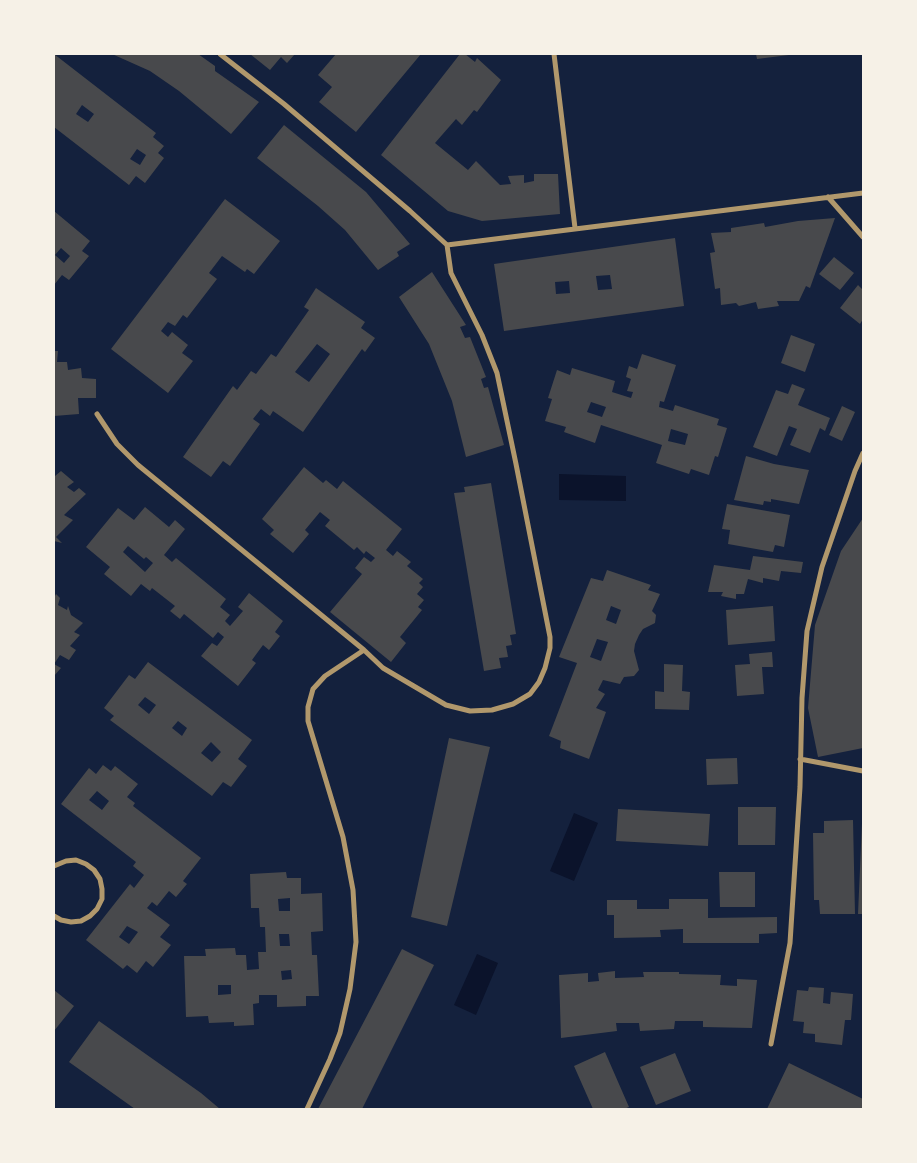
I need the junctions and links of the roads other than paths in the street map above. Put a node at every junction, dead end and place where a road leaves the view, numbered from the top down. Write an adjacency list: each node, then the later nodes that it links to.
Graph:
1 (220, 54): 7 (street)
2 (554, 54): 5 (street)
3 (863, 193): 4 (street)
4 (828, 198): 5 (street); 6 (street)
5 (575, 228): 7 (street)
6 (863, 236)
7 (447, 246): 10 (street)
8 (97, 414): 10 (street)
9 (863, 453): 11 (street)
10 (364, 650): 16 (street)
11 (800, 759): 12 (street); 15 (street)
12 (863, 771)
13 (55, 864): 14 (street)
14 (54, 916)
15 (771, 1044)
16 (306, 1109)

